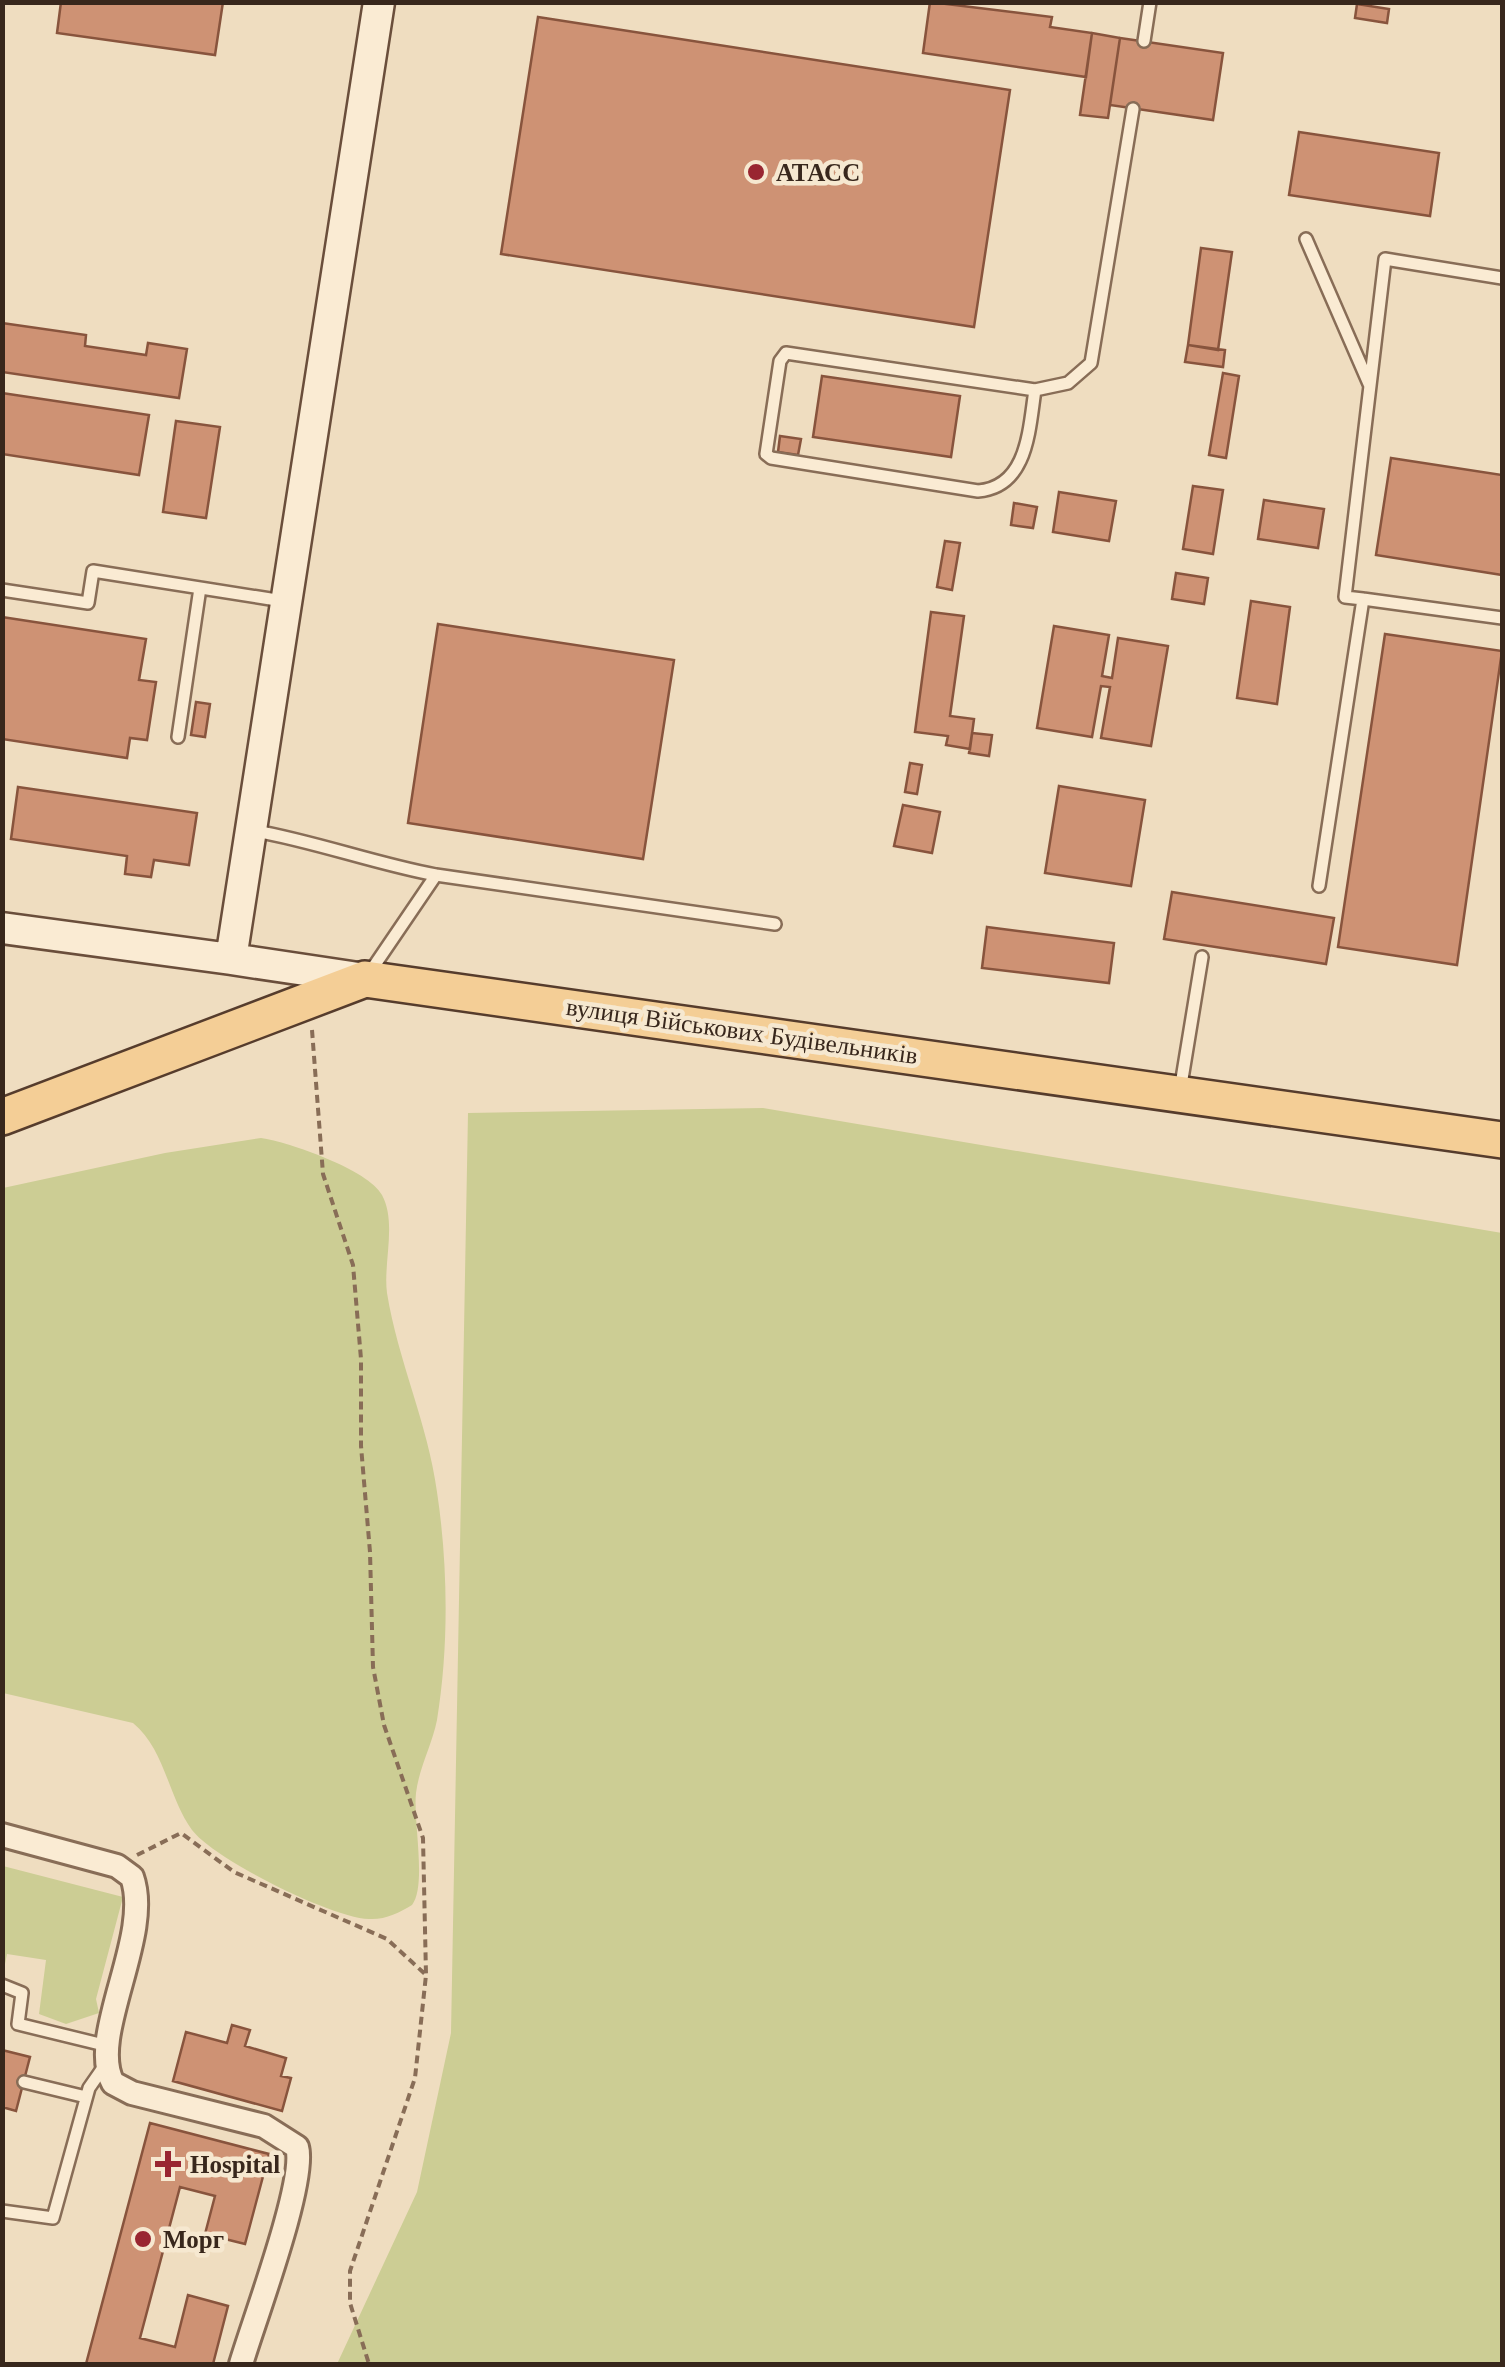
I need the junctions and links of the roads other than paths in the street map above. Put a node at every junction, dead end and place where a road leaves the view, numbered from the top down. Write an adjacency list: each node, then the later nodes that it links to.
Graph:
1 (379, 2): 12 (street)
2 (1150, 2): 3 (lane)
3 (1144, 41)
4 (1133, 109): 8 (lane)
5 (1306, 238): 7 (lane)
6 (1502, 278): 7 (lane)
7 (1370, 387): 11 (lane)
8 (1036, 390): 8 (lane)
9 (200, 588): 10 (lane); 12 (lane); 14 (lane)
10 (2, 590)
11 (1363, 599): 13 (lane); 17 (lane)
12 (283, 601): 15 (street)
13 (1502, 618)
14 (178, 737)
15 (250, 830): 16 (lane); 21 (street)
16 (436, 875): 18 (lane); 22 (lane)
17 (1319, 886)
18 (775, 924)
19 (6, 932): 21 (street)
20 (1202, 957): 23 (lane)
21 (230, 960): 22 (street)
22 (366, 978): 23 (main road, вулиця Військових Будівельників); 24 (main road, вулиця Військових Будівельників)
23 (1180, 1092): 25 (main road, вулиця Військових Будівельників)
24 (2, 1117)
25 (1502, 1140)
26 (2, 1835): 28 (street)
27 (2, 1986): 28 (lane)
28 (107, 2056): 30 (lane); 32 (street)
29 (24, 2082): 30 (lane)
30 (86, 2097): 31 (lane)
31 (2, 2211)
32 (241, 2364)

